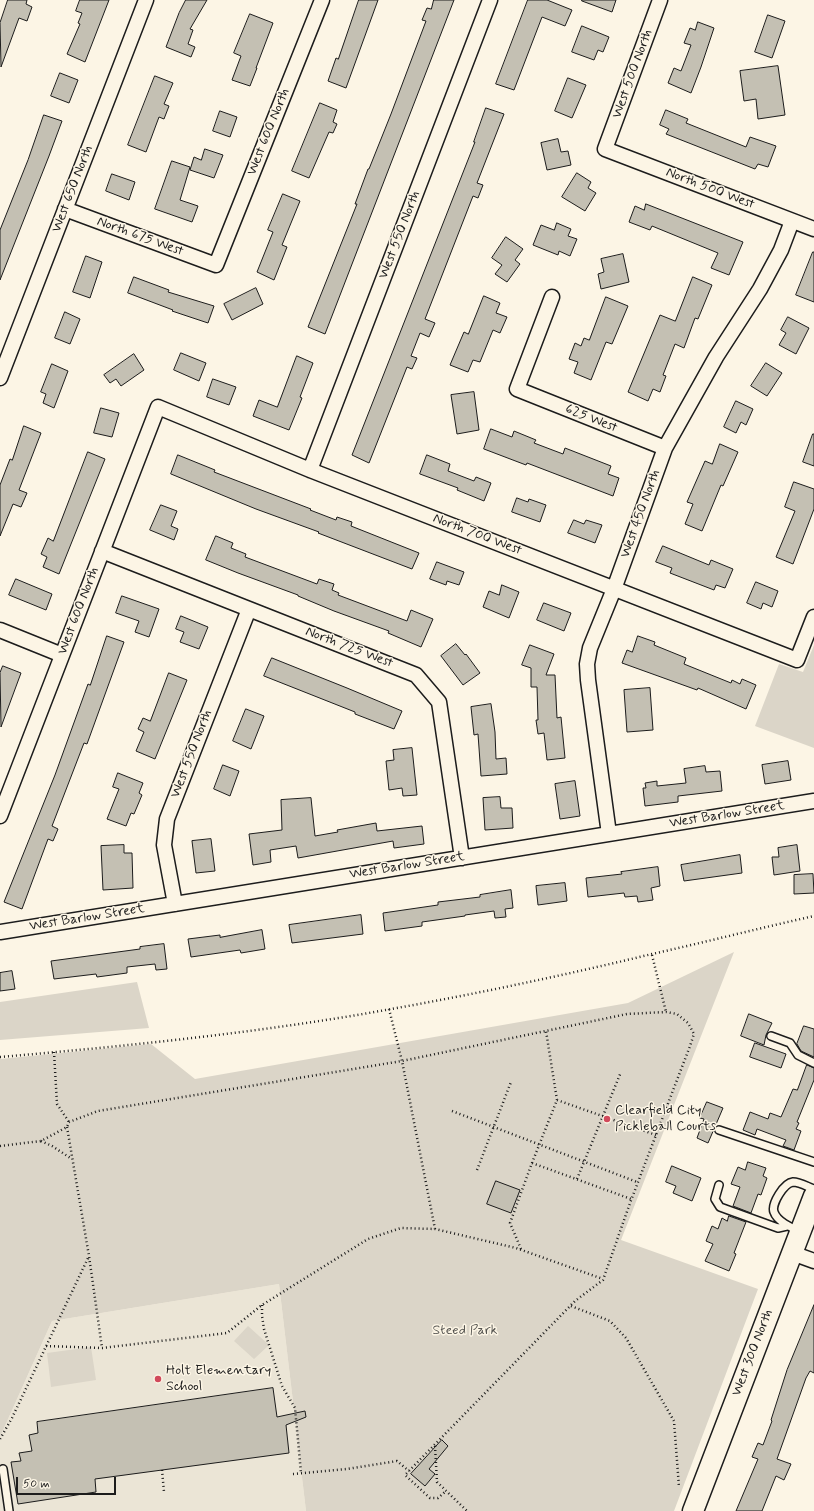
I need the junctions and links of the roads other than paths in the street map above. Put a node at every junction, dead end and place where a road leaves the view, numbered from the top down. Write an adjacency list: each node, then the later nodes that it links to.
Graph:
1 (146, 0): 6 (street, West 650 North)
2 (322, 0): 9 (street, West 600 North)
3 (490, 0): 14 (street, West 550 North)
4 (660, 0): 5 (street, West 500 North)
5 (605, 149): 7 (street, North 500 West)
6 (65, 209): 9 (street, North 675 West); 11 (street, West 650 North)
7 (792, 220): 8 (street, North 500 West); 13 (street, West 450 North)
8 (814, 229)
9 (216, 265)
10 (552, 297): 13 (street, 625 West)
11 (0, 378)
12 (158, 407): 14 (street, North 700 West); 15 (street, West 600 North)
13 (665, 448): 16 (street, West 450 North)
14 (310, 470): 16 (street, North 700 West)
15 (102, 551): 17 (street, North 725 West); 20 (street, West 600 North)
16 (614, 589): 18 (street, North 700 West); 24 (street, West 450 North)
17 (249, 609): 25 (street, North 725 West); 26 (street, West 550 North)
18 (814, 617)
19 (0, 630): 20 (street)
20 (62, 655): 21 (street, West 600 North)
21 (4, 795): 23 (street, West 600 North)
22 (814, 801): 24 (street, West Barlow Street)
23 (0, 816)
24 (609, 834): 25 (street, West Barlow Street)
25 (462, 858): 26 (street, West Barlow Street)
26 (175, 904): 27 (street, West Barlow Street)
27 (0, 932)
28 (771, 1036): 29 (lane)
29 (814, 1063)
30 (720, 1130): 31 (lane)
31 (814, 1162)
32 (719, 1185): 35 (lane)
33 (814, 1189): 35 (lane)
34 (814, 1196): 35 (main road, West 300 North)
35 (794, 1229): 36 (main road, West 300 North)
36 (792, 1253): 37 (street); 40 (main road, West 300 North)
37 (814, 1261)
38 (4, 1469): 39 (lane)
39 (9, 1511)
40 (693, 1511)

